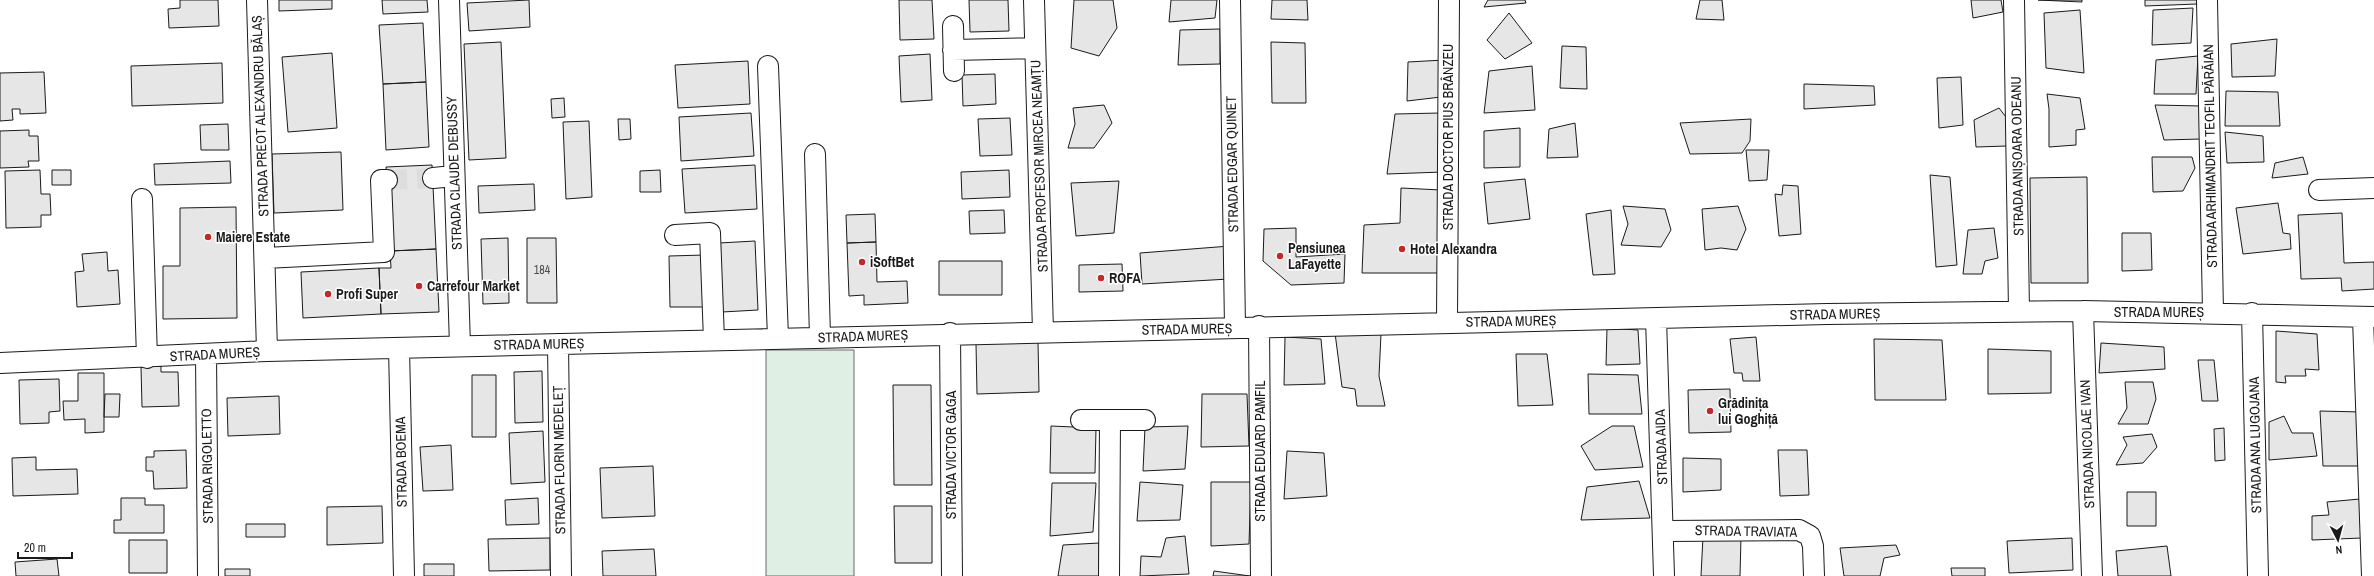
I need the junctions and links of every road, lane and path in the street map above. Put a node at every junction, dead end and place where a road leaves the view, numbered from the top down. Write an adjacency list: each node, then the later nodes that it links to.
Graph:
1 (257, 0): 21 (street, STRADA PREOT ALEXANDRU BĂLAȘ)
2 (449, 0): 14 (street, STRADA CLAUDE DEBUSSY)
3 (1034, 0): 9 (street, STRADA PROFESOR MIRCEA NEAMȚU)
4 (1230, 0): 30 (street, STRADA EDGAR QUINET)
5 (1449, 0): 28 (street, STRADA DOCTOR PIUS BRÂNZEU)
6 (2014, 0): 22 (street, STRADA ANIȘOARA ODEANU)
7 (2207, 0): 24 (street, STRADA ARHIMANDRIT TEOFIL PĂRĂIAN)
8 (953, 26): 10 (street)
9 (1035, 48): 10 (street); 31 (street, STRADA PROFESOR MIRCEA NEAMȚU)
10 (953, 50): 12 (street)
11 (768, 66): 34 (street)
12 (954, 71)
13 (815, 154): 33 (street)
14 (454, 176): 15 (street); 37 (street, STRADA CLAUDE DEBUSSY)
15 (433, 178)
16 (387, 180): 21 (street)
17 (2374, 188): 18 (street)
18 (2319, 190)
19 (142, 199): 41 (street)
20 (675, 235): 35 (street)
21 (265, 258): 39 (street, STRADA PREOT ALEXANDRU BĂLAȘ)
22 (2019, 311): 23 (street, STRADA MUREȘ); 27 (street, STRADA MUREȘ)
23 (2083, 311): 24 (street, STRADA MUREȘ); 55 (street, STRADA NICOLAE IVAN)
24 (2213, 312): 25 (street, STRADA MUREȘ)
25 (2252, 313): 26 (street, STRADA MUREȘ); 56 (street, STRADA ANA LUGOJANA)
26 (2369, 317): 57 (street)
27 (1656, 318): 28 (street, STRADA MUREȘ); 46 (street, STRADA AIDA)
28 (1447, 322): 29 (street, STRADA MUREȘ)
29 (1259, 326): 30 (street, STRADA MUREȘ); 52 (street, STRADA EDUARD PAMFIL)
30 (1235, 328): 31 (street, STRADA MUREȘ)
31 (1043, 332): 32 (street, STRADA MUREȘ)
32 (950, 333): 33 (street, STRADA MUREȘ); 50 (street, STRADA VICTOR GAGA)
33 (820, 337): 34 (street, STRADA MUREȘ)
34 (778, 338): 35 (street, STRADA MUREȘ)
35 (714, 340): 36 (street, STRADA MUREȘ)
36 (558, 344): 37 (street, STRADA MUREȘ); 49 (street, STRADA FLORIN MEDELEȚ)
37 (460, 346): 38 (street, STRADA MUREȘ)
38 (398, 348): 39 (street, STRADA MUREȘ); 48 (street, STRADA BOEMA)
39 (267, 351): 40 (street, STRADA MUREȘ)
40 (206, 355): 41 (street, STRADA MUREȘ); 47 (street, STRADA RIGOLETTO)
41 (147, 358): 42 (street, STRADA MUREȘ)
42 (0, 363)
43 (1081, 420): 44 (street)
44 (1110, 420): 45 (street); 51 (street)
45 (1145, 420)
46 (1664, 531): 53 (street, STRADA AIDA); 54 (street, STRADA TRAVIATA)
47 (208, 576)
48 (404, 576)
49 (561, 576)
50 (952, 576)
51 (1109, 576)
52 (1261, 576)
53 (1664, 576)
54 (1814, 576)
55 (2092, 576)
56 (2258, 576)
57 (2372, 576)

